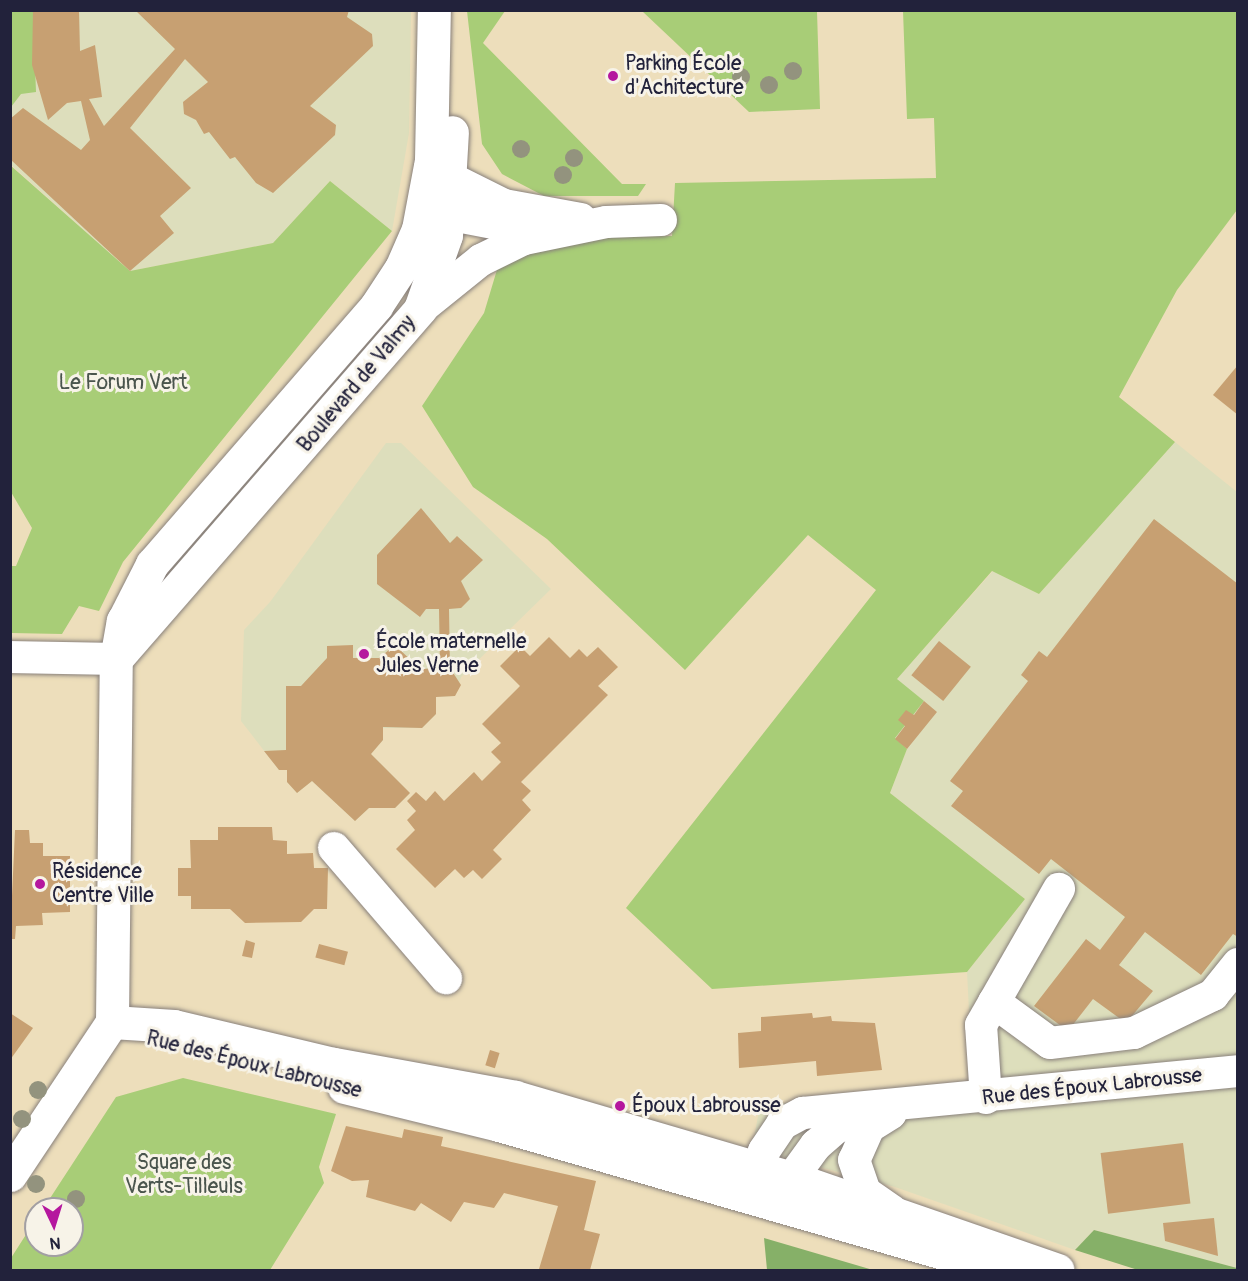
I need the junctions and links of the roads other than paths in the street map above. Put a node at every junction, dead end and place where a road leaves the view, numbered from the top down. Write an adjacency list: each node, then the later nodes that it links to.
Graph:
1 (434, 10): 3 (main road, Boulevard de Valmy)
2 (453, 10): 3 (main road, Boulevard de Valmy)
3 (444, 186): 5 (street); 6 (street); 7 (main road, Boulevard de Valmy); 9 (main road, Boulevard de Valmy)
4 (661, 220): 5 (street)
5 (606, 222): 6 (street)
6 (550, 232): 7 (street)
7 (420, 309): 9 (main road, Boulevard de Valmy)
8 (10, 657): 9 (street)
9 (116, 658): 15 (main road, Boulevard de Valmy)
10 (334, 848): 13 (street)
11 (1059, 889): 14 (street)
12 (1238, 964): 14 (street)
13 (446, 978)
14 (994, 1002): 17 (street)
15 (112, 1022): 20 (main road, Rue des Époux Labrousse); 21 (main road); 23 (main road, Rue des Époux Labrousse)
16 (1238, 1071): 17 (street, Rue des Époux Labrousse)
17 (986, 1098): 18 (street, Rue des Époux Labrousse)
18 (947, 1102): 19 (street, Rue des Époux Labrousse); 20 (street, Rue des Époux Labrousse)
19 (891, 1113): 22 (street, Rue des Époux Labrousse); 24 (street, Rue des Époux Labrousse)
20 (757, 1168): 22 (main road, Rue des Époux Labrousse); 23 (street)
21 (10, 1175)
22 (792, 1178): 23 (street, Rue des Époux Labrousse); 24 (main road, Rue des Époux Labrousse)
23 (759, 1200): 25 (main road, Rue des Époux Labrousse)
24 (895, 1212): 26 (main road, Rue des Époux Labrousse)
25 (1002, 1270)
26 (1058, 1270)

